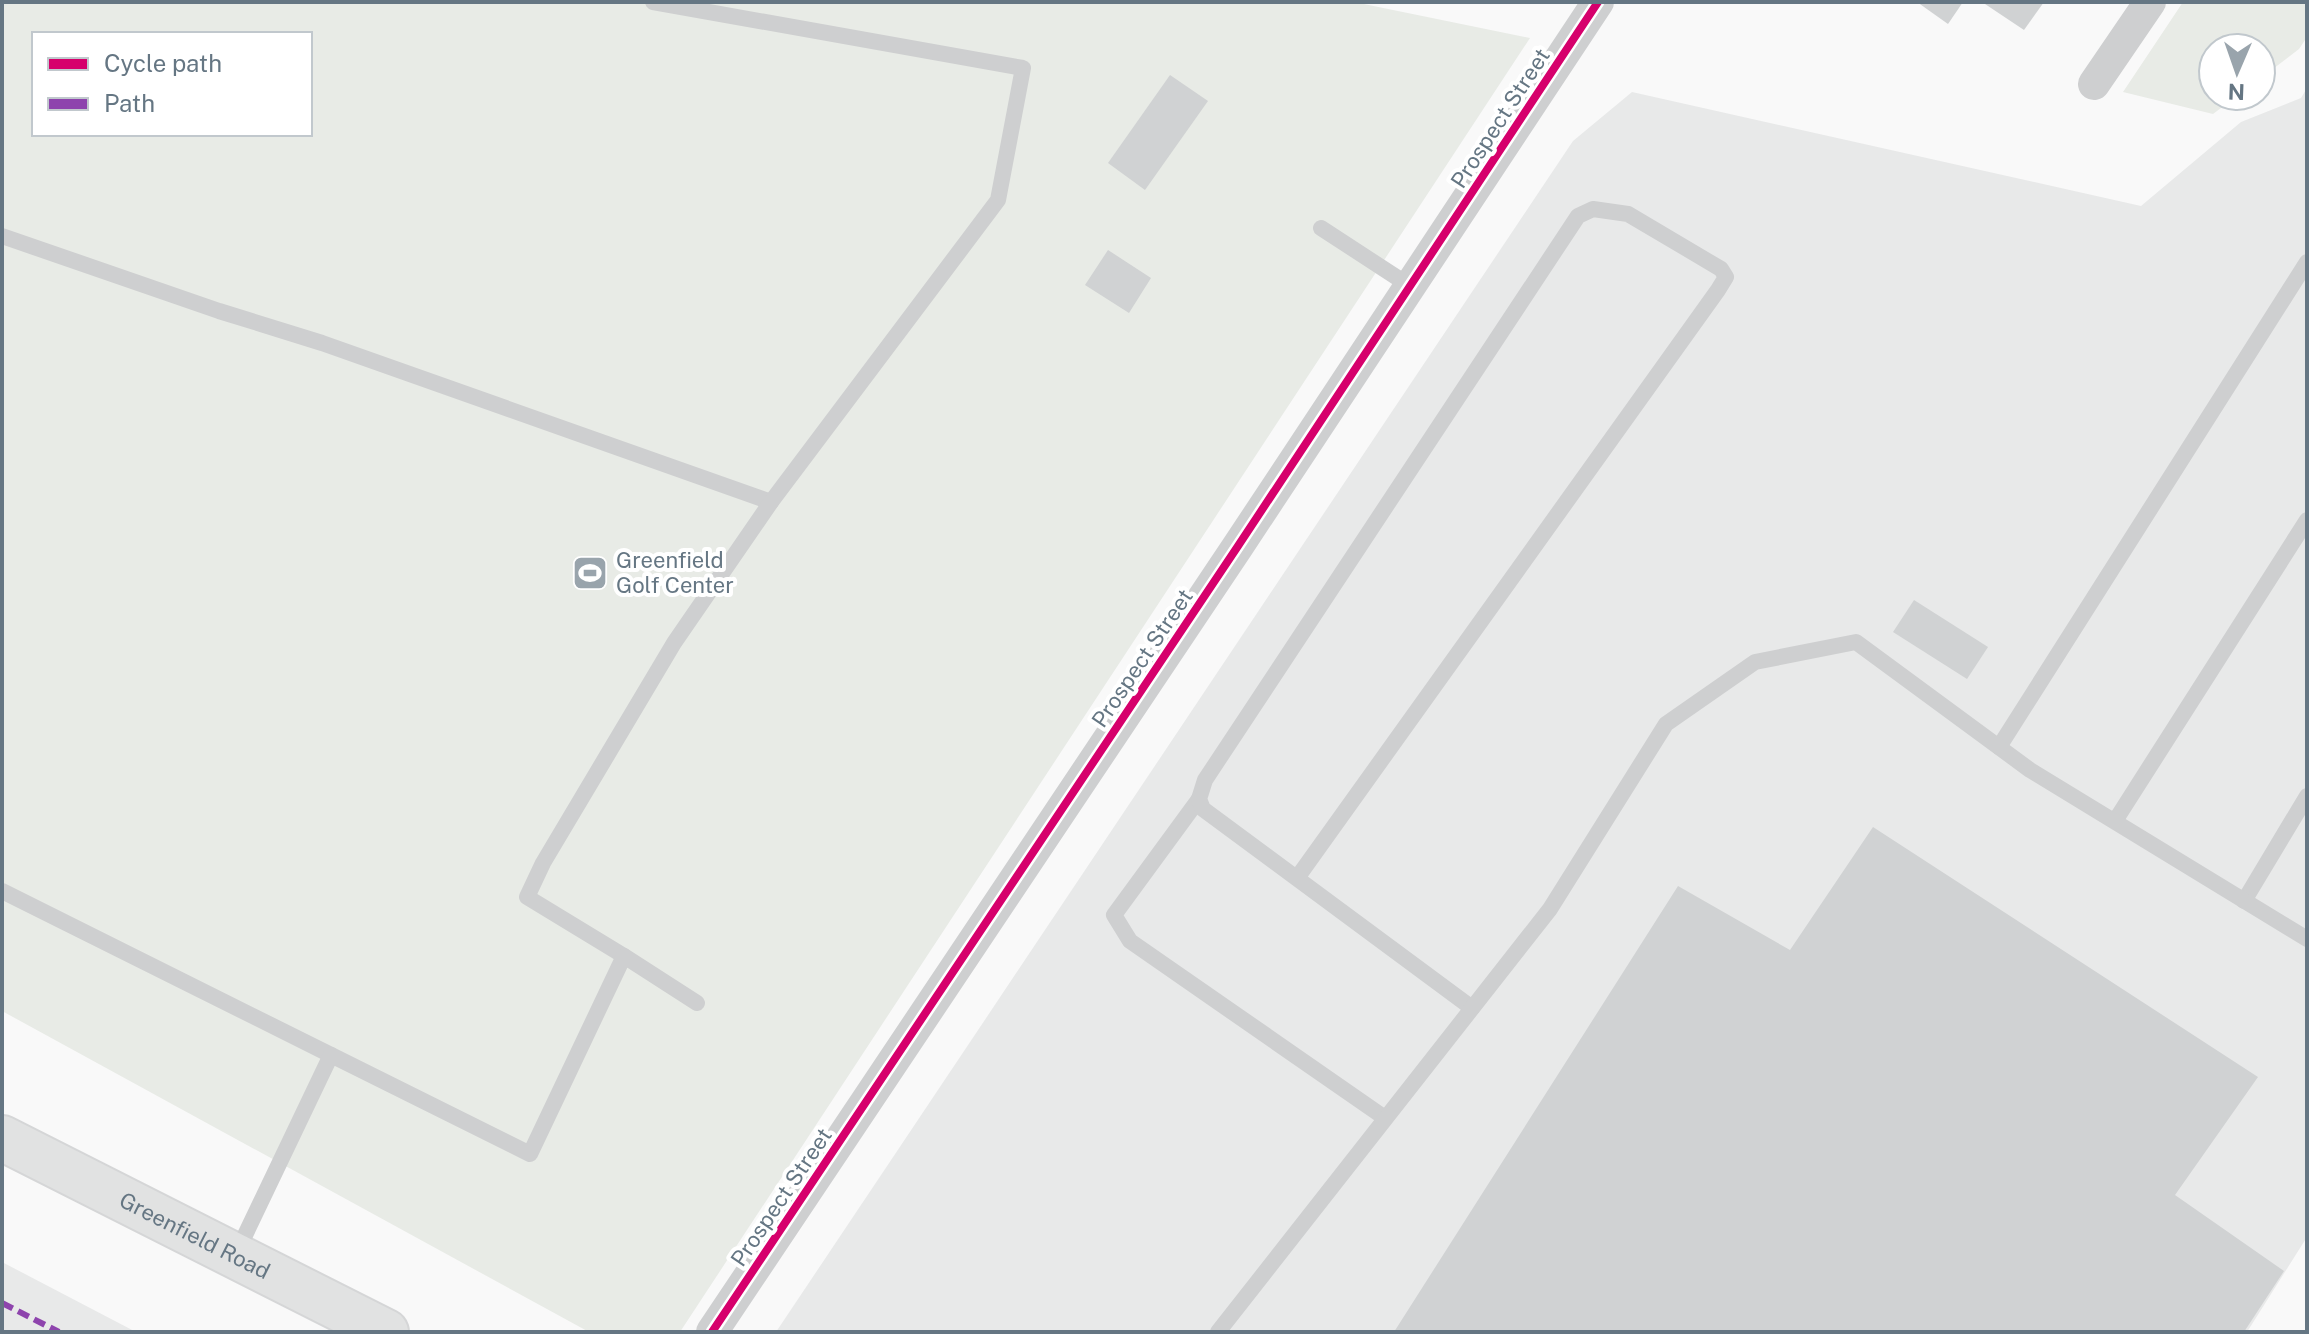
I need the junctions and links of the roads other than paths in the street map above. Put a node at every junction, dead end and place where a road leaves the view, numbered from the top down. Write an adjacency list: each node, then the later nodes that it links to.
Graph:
1 (653, 2): 9 (lane)
2 (1598, 2): 8 (street, Prospect Street)
3 (2150, 2): 4 (street)
4 (2094, 84)
5 (1321, 228): 8 (lane)
6 (2, 236): 9 (lane)
7 (2307, 262): 11 (lane)
8 (1410, 286): 27 (street, Prospect Street)
9 (771, 502): 19 (lane)
10 (2307, 520): 14 (lane)
11 (1999, 747): 14 (lane); 21 (lane)
12 (2307, 796): 17 (lane)
13 (1199, 799): 15 (lane); 15 (lane); 23 (lane)
14 (2115, 821): 17 (lane)
15 (1297, 878): 21 (lane)
16 (2, 891): 22 (lane)
17 (2244, 901): 18 (lane)
18 (2307, 939)
19 (624, 956): 20 (lane); 22 (lane)
20 (697, 1003)
21 (1472, 1008): 23 (lane)
22 (331, 1055): 25 (lane)
23 (1385, 1118): 28 (lane)
24 (2, 1138): 25 (main road, Greenfield Road)
25 (235, 1256): 26 (main road, Greenfield Road)
26 (386, 1332)
27 (712, 1332)
28 (1218, 1332)

